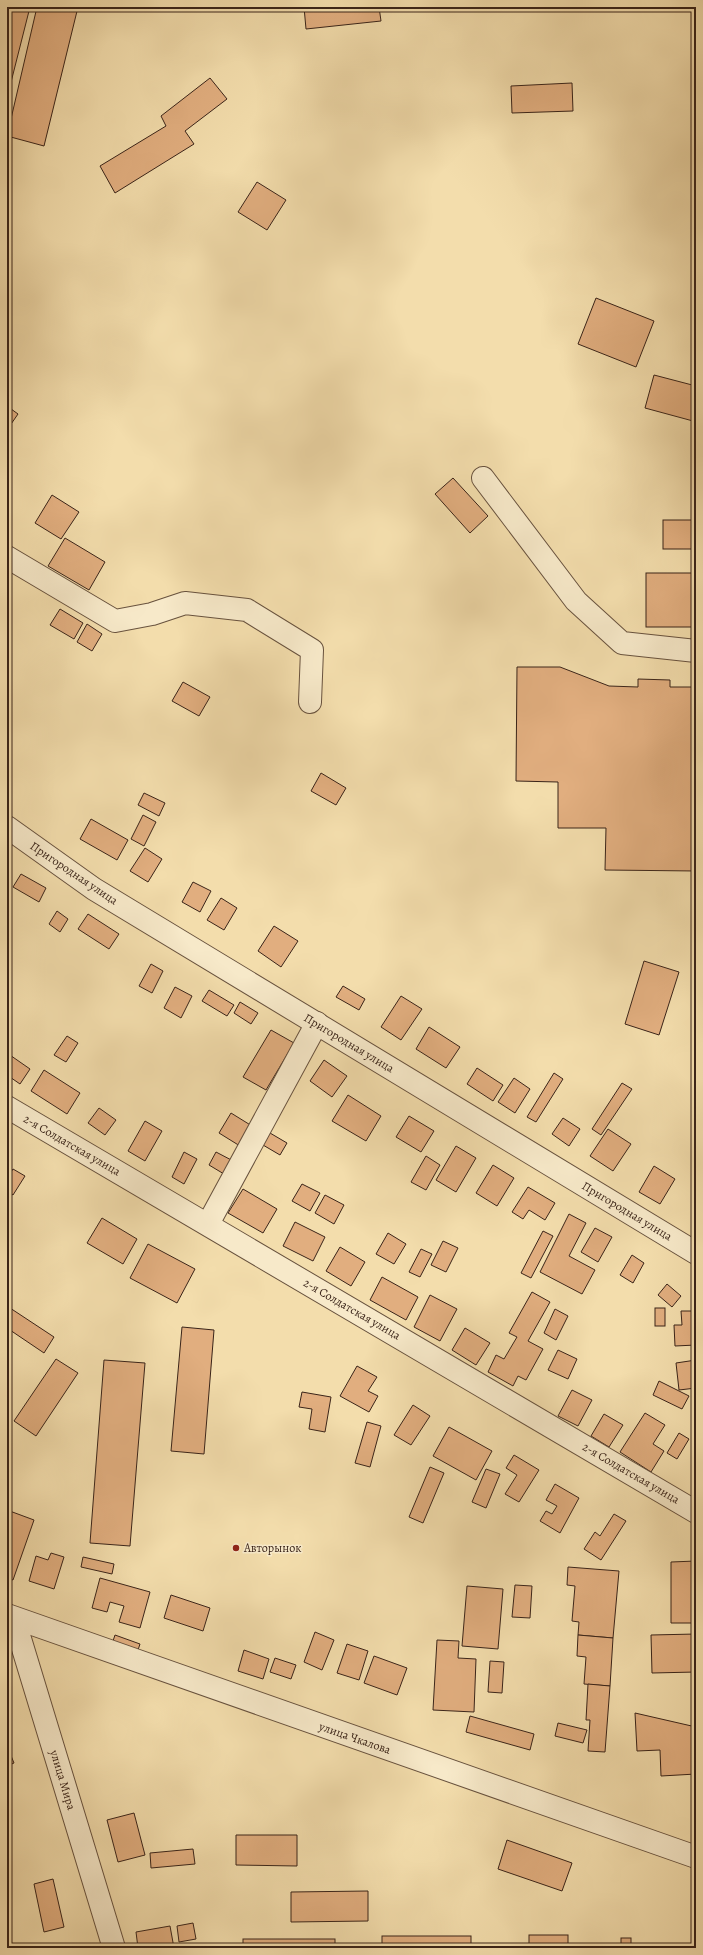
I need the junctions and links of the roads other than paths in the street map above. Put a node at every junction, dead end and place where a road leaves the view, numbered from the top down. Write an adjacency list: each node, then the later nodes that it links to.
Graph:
1 (483, 478): 3 (street)
2 (7, 557): 4 (street)
3 (696, 651)
4 (310, 702)
5 (7, 827): 6 (street, Пригородная улица)
6 (317, 1023): 8 (street); 9 (street, Пригородная улица)
7 (7, 1107): 8 (street, 2-я Солдатская улица)
8 (208, 1224): 10 (street, 2-я Солдатская улица)
9 (696, 1253)
10 (696, 1512)
11 (10, 1617): 12 (street, улица Чкалова); 13 (street, улица Мира)
12 (696, 1857)
13 (114, 1948)

